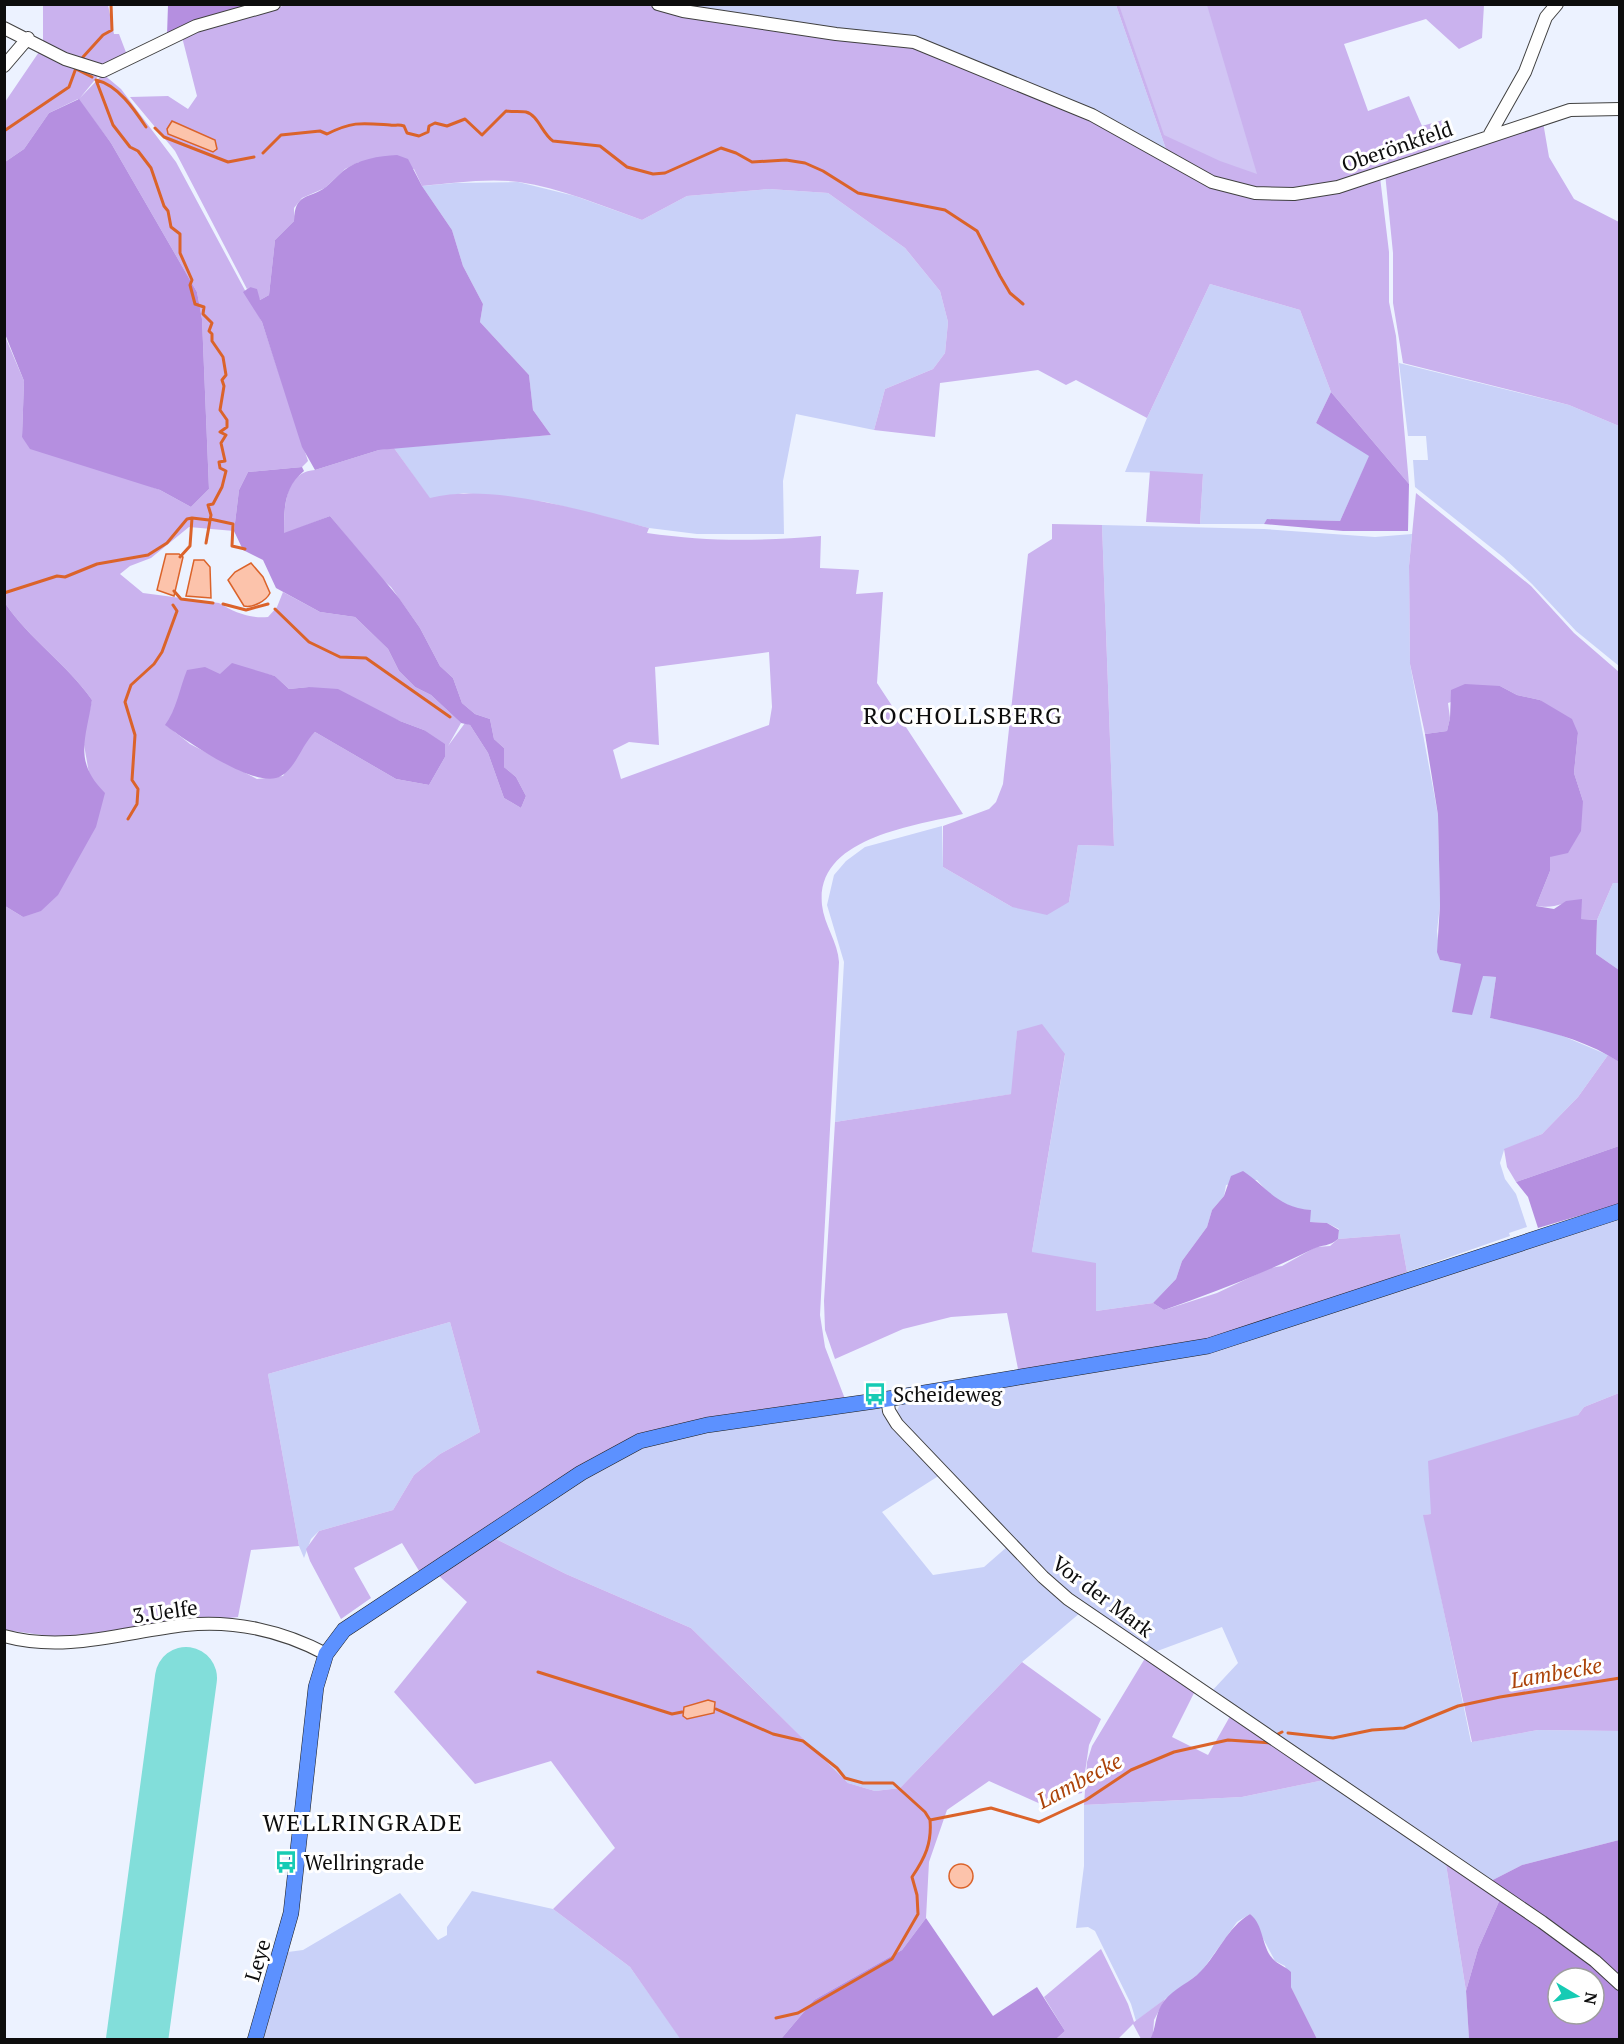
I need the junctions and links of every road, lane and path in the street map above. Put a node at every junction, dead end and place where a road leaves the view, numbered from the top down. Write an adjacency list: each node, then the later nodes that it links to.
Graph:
1 (274, 4): 5 (street)
2 (658, 4): 8 (street, Oberönkfeld)
3 (1557, 4): 8 (street)
4 (4, 28): 5 (street)
5 (28, 38): 6 (street)
6 (4, 66)
7 (1620, 109): 8 (street, Oberönkfeld)
8 (1490, 134)
9 (1620, 1211): 10 (main road)
10 (887, 1398): 12 (main road); 13 (street, Vor der Mark)
11 (4, 1636): 12 (street, 3.Uelfe)
12 (326, 1654): 14 (main road, Leye)
13 (1620, 1984)
14 (255, 2040)

